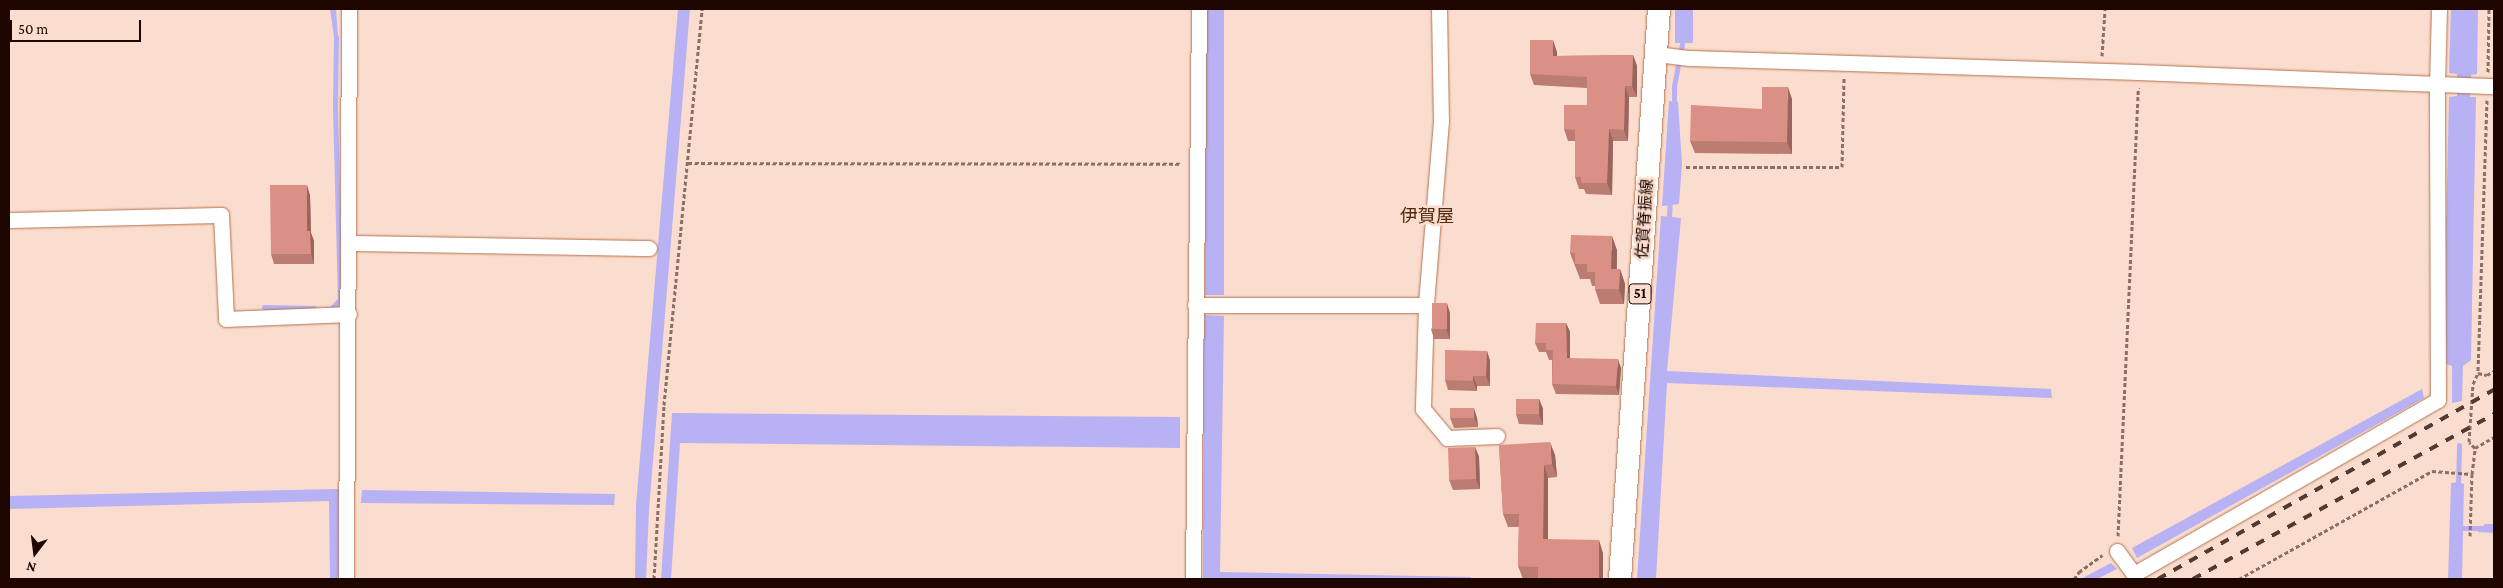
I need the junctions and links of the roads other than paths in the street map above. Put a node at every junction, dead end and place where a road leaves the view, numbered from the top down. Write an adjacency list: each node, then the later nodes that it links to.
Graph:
1 (349, 9): 10 (street)
2 (1199, 9): 12 (street)
3 (1439, 9): 13 (street)
4 (1659, 9): 6 (main road, 佐賀脊振線 / 51)
5 (2439, 9): 7 (street)
6 (1661, 54): 7 (street); 19 (main road, 佐賀脊振線 / 51)
7 (2444, 85): 8 (street); 16 (street)
8 (2486, 86)
9 (9, 220): 14 (street)
10 (349, 243): 11 (street); 14 (street)
11 (649, 248)
12 (1196, 305): 13 (street); 18 (street)
13 (1426, 305): 15 (street)
14 (349, 314): 17 (street)
15 (1497, 436)
16 (2118, 551)
17 (346, 579)
18 (1193, 579)
19 (1620, 579)

